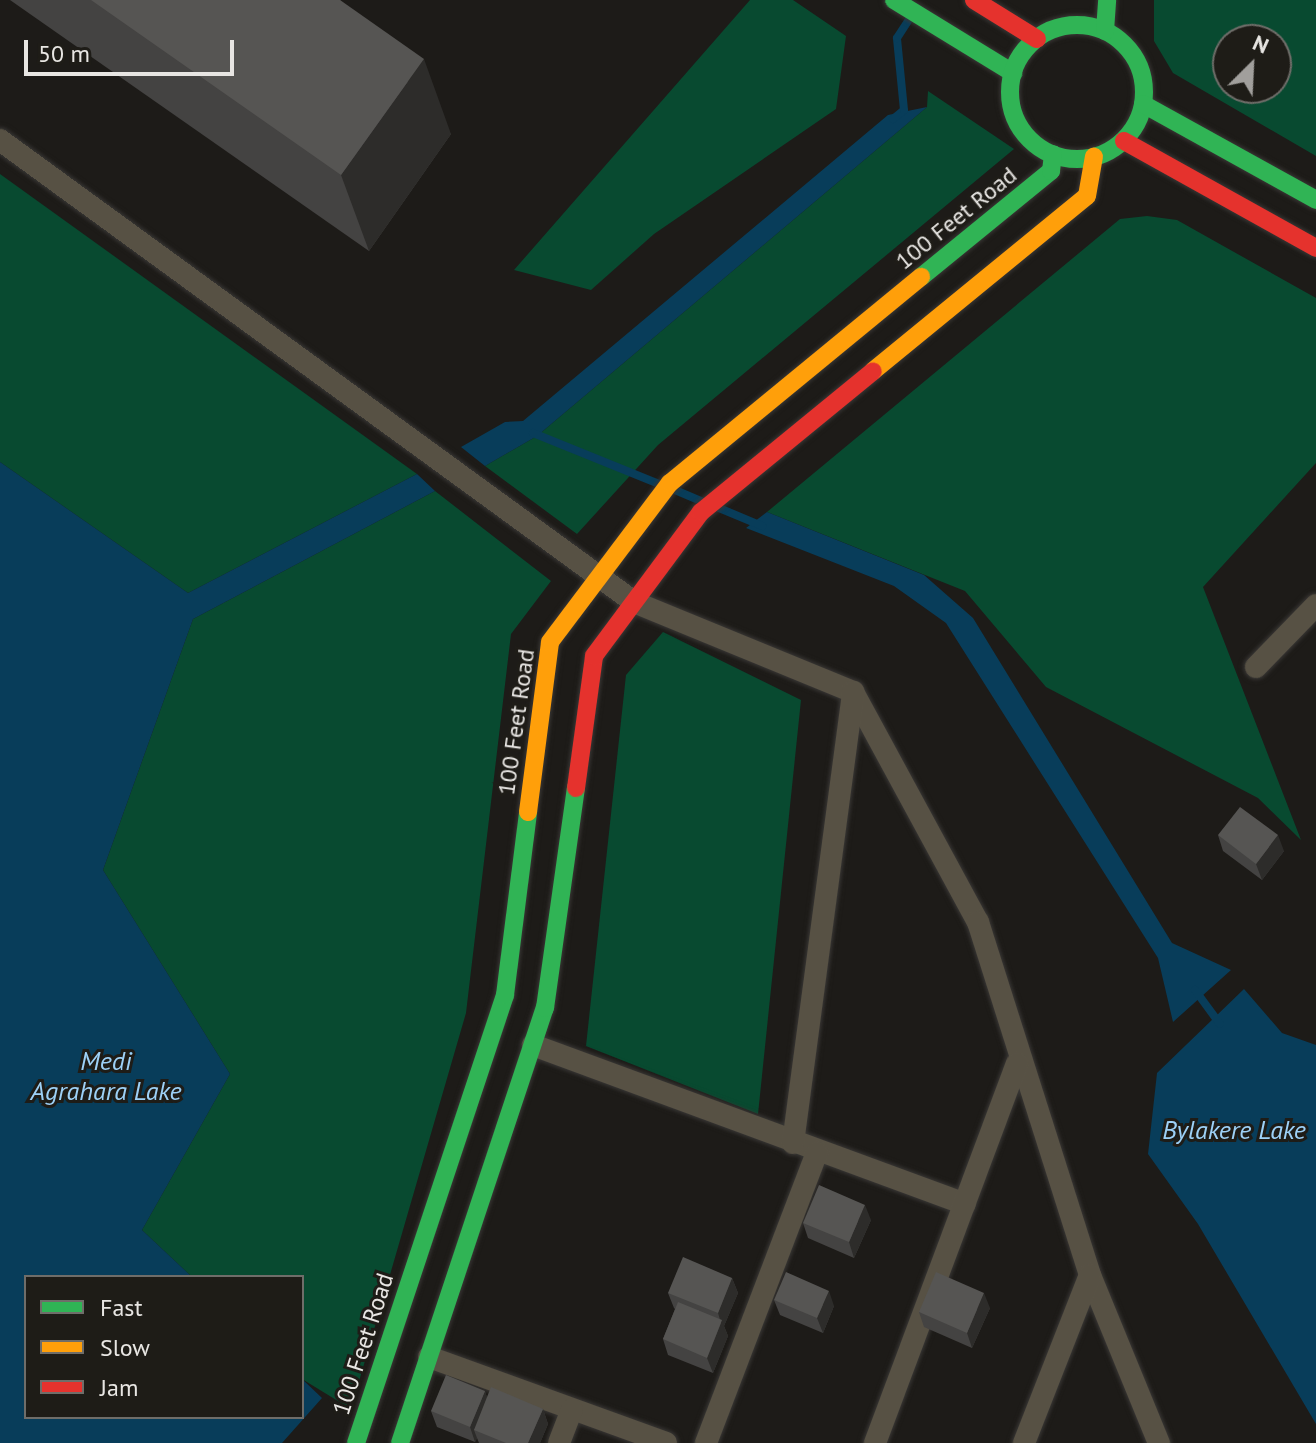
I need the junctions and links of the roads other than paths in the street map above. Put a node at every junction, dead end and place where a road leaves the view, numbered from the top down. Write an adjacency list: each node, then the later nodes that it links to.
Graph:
1 (894, 0): 8 (main road)
2 (974, 0): 7 (main road)
3 (1065, 0): 5 (main road)
4 (1107, 0): 6 (main road)
5 (1064, 27): 6 (main road); 7 (main road)
6 (1105, 31): 9 (main road)
7 (1037, 39): 8 (main road)
8 (1013, 73): 12 (main road)
9 (1143, 104): 11 (main road); 14 (main road)
10 (0, 140): 16 (street)
11 (1124, 141): 13 (main road); 15 (main road)
12 (1053, 154): 13 (main road); 16 (main road, 100 Feet Road)
13 (1094, 157): 17 (main road)
14 (1316, 200)
15 (1316, 248)
16 (600, 578): 17 (street); 29 (main road, 100 Feet Road)
17 (634, 602): 20 (street); 21 (main road)
18 (1316, 605): 19 (street)
19 (1256, 667)
20 (853, 692): 22 (street); 23 (street)
21 (533, 1045): 23 (street); 27 (main road)
22 (1017, 1064): 25 (street); 26 (street)
23 (793, 1143): 24 (street)
24 (817, 1152): 25 (street); 33 (street)
25 (965, 1204): 34 (street)
26 (1090, 1275): 35 (street); 36 (street)
27 (429, 1357): 28 (street); 30 (main road)
28 (572, 1409): 31 (street); 32 (street)
29 (356, 1443)
30 (400, 1443)
31 (559, 1443)
32 (666, 1443)
33 (706, 1443)
34 (875, 1443)
35 (1024, 1443)
36 (1159, 1443)

